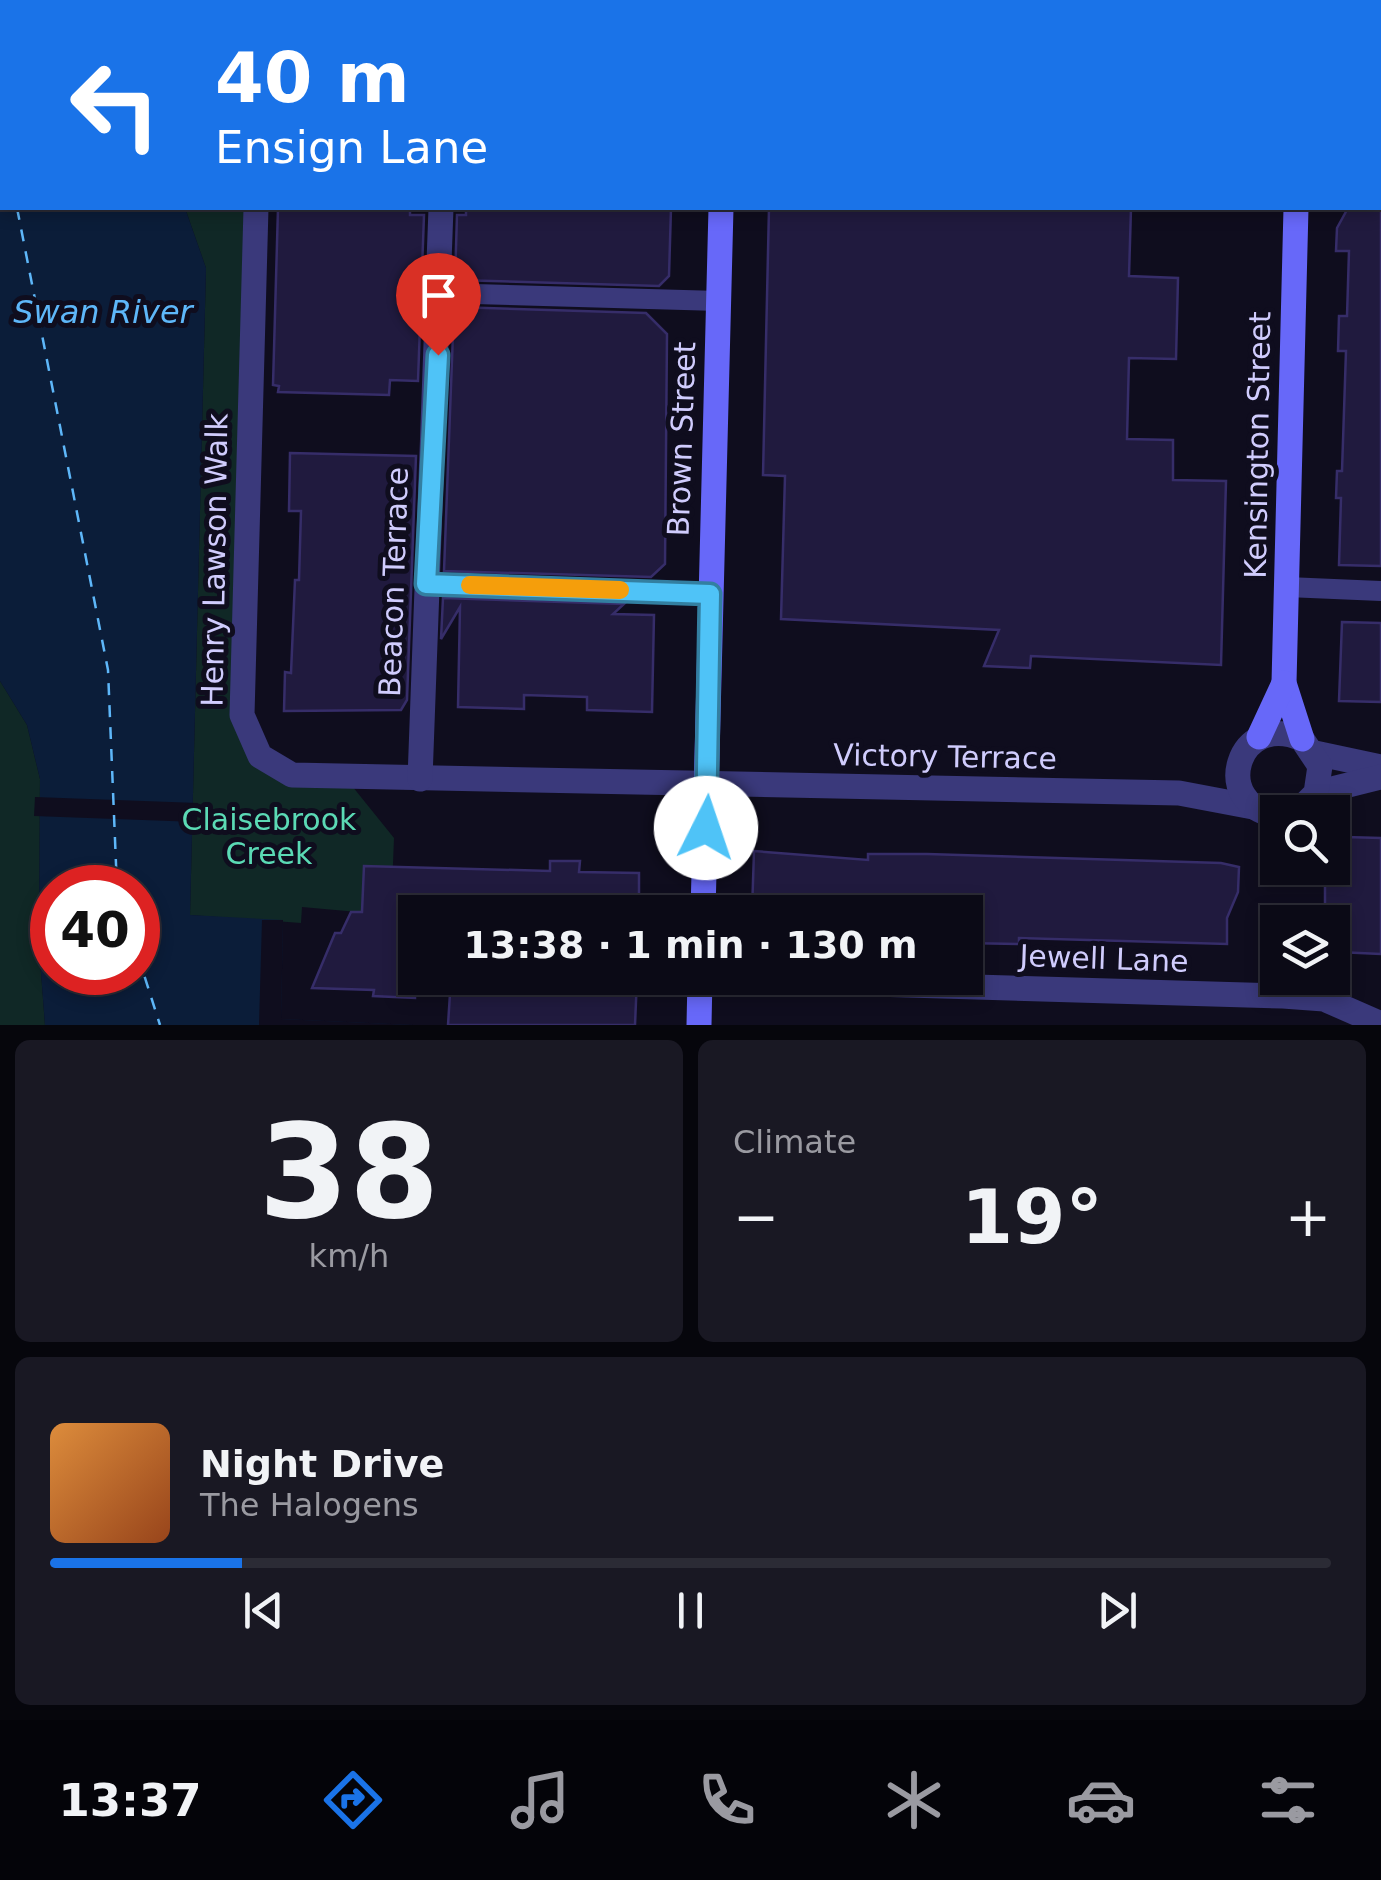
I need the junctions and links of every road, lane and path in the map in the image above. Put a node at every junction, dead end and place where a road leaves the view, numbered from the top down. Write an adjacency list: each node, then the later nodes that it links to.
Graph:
1 (256, 210): 17 (street, Henry Lawson Walk)
2 (441, 210): 5 (street, Beacon Terrace)
3 (721, 210): 6 (street, Brown Street)
4 (1296, 210): 8 (street, Kensington Street)
5 (439, 294): 6 (lane); 7 (street, Beacon Terrace)
6 (718, 301): 10 (street, Brown Street)
7 (426, 584): 10 (lane); 17 (street, Beacon Terrace)
8 (1287, 587): 9 (lane); 11 (street, Kensington Street)
9 (1381, 590)
10 (710, 594): 18 (street, Brown Street)
11 (1284, 683): 12 (street, Kensington Street); 13 (street, Kensington Street)
12 (1259, 738): 13 (street); 15 (street)
13 (1308, 746): 14 (street); 20 (street)
14 (1381, 766)
15 (1238, 768): 19 (street, Victory Terrace); 21 (street)
16 (1381, 777): 20 (street)
17 (420, 779): 18 (street, Henry Lawson Walk)
18 (709, 786): 19 (street, Victory Terrace); 23 (street, Brown Street)
19 (1179, 793): 21 (street, Victory Terrace)
20 (1316, 794)
21 (1252, 808): 22 (street, Victory Terrace)
22 (1260, 810)
23 (704, 895)
24 (983, 987): 26 (street, Jewell Lane)
25 (700, 995): 27 (street)
26 (1381, 1024)
27 (699, 1025)

